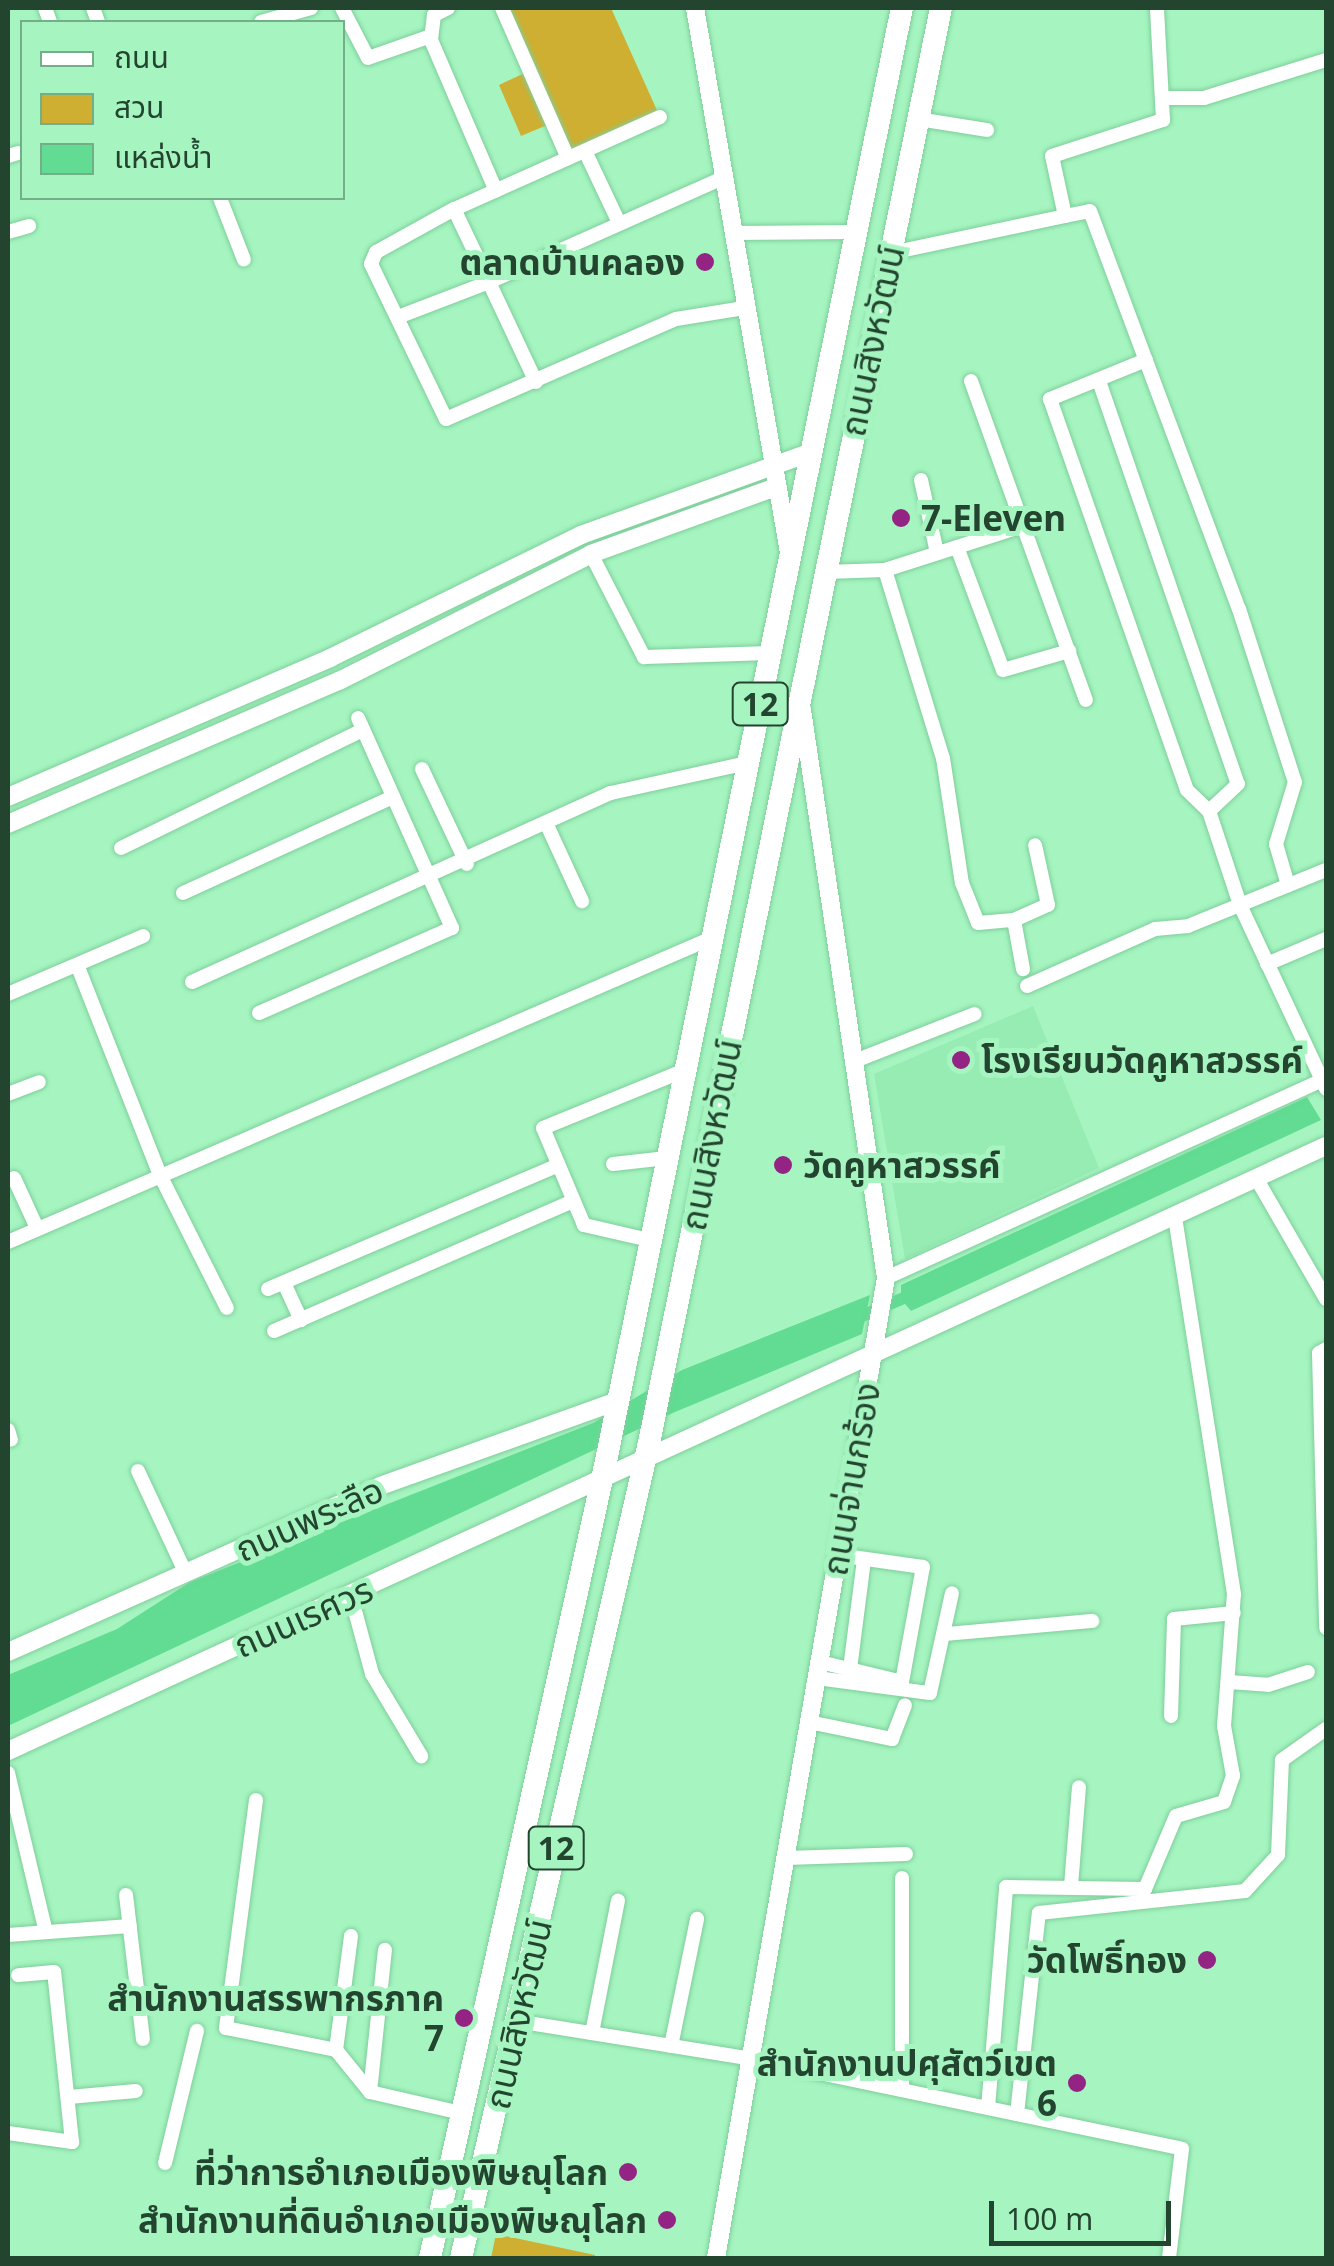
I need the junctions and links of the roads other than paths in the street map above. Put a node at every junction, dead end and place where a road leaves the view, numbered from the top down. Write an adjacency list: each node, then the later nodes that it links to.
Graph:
1 (311, 8): 9 (street)
2 (342, 8): 10 (street)
3 (448, 8): 10 (street)
4 (502, 8): 17 (street)
5 (695, 8): 18 (street)
6 (902, 8): 26 (main road, ถนนสิงหวัฒน์ / 12)
7 (940, 8): 14 (main road, ถนนสิงหวัฒน์ / 12)
8 (1157, 8): 12 (street)
9 (268, 20)
10 (430, 36): 19 (street)
11 (1326, 60): 12 (street)
12 (1168, 98): 22 (street)
13 (660, 117): 16 (street)
14 (918, 120): 15 (street); 28 (main road, ถนนสิงหวัฒน์ / 12)
15 (987, 130)
16 (585, 151): 17 (street); 23 (street)
17 (568, 158): 19 (street)
18 (723, 178): 23 (street); 27 (street)
19 (496, 191): 21 (street)
20 (221, 200): 29 (street)
21 (454, 210): 30 (street); 32 (street)
22 (1065, 216): 28 (street); 33 (street)
23 (619, 224): 30 (street)
24 (29, 226): 25 (street)
25 (8, 232)
26 (856, 232): 27 (street); 37 (main road, ถนนสิงหวัฒน์ / 12)
27 (732, 233): 31 (street)
28 (890, 252): 47 (main road, ถนนสิงหวัฒน์ / 12)
29 (244, 260)
30 (489, 282): 32 (street); 36 (street)
31 (744, 308): 36 (street); 38 (street)
32 (398, 317): 36 (street)
33 (1146, 360): 35 (street); 64 (street)
34 (971, 380): 41 (street)
35 (1099, 381): 56 (street); 56 (street)
36 (536, 382)
37 (811, 452): 38 (street); 45 (main road, ถนนสิงหวัฒน์ / 12)
38 (770, 466): 40 (street); 55 (street)
39 (921, 480): 43 (street)
40 (772, 488): 44 (street); 45 (street)
41 (1024, 526): 42 (street); 48 (street)
42 (957, 547): 43 (street); 48 (street)
43 (937, 553): 46 (street)
44 (590, 554): 49 (street); 57 (street)
45 (789, 554): 49 (main road, ถนนสิงหวัฒน์ / 12)
46 (885, 570): 47 (street); 68 (street)
47 (826, 572): 50 (main road, ถนนสิงหวัฒน์ / 12)
48 (1069, 651): 51 (street)
49 (770, 653): 52 (main road, ถนนสิงหวัฒน์ / 12)
50 (800, 698): 80 (street, ถนนจ่านกร้อง); 107 (main road, ถนนสิงหวัฒน์ / 12)
51 (1086, 700)
52 (748, 763): 58 (street); 70 (main road, ถนนสิงหวัฒน์ / 12)
53 (422, 770): 61 (street)
54 (394, 796): 60 (street); 63 (street); 65 (street)
55 (8, 797)
56 (1210, 811): 67 (street)
57 (8, 824)
58 (547, 824): 61 (street); 66 (street)
59 (1035, 845): 68 (street)
60 (121, 848)
61 (467, 864): 63 (street)
62 (1326, 872): 64 (street)
63 (432, 882): 75 (street); 78 (street)
64 (1288, 885): 67 (street)
65 (182, 893)
66 (582, 901)
67 (1240, 904): 72 (street); 76 (street)
68 (1014, 920): 74 (street)
69 (144, 936): 73 (street)
70 (712, 938): 81 (main road, ถนนสิงหวัฒน์ / 12); 89 (street)
71 (1326, 939): 72 (street)
72 (1267, 964): 83 (street)
73 (78, 967): 77 (street); 89 (street)
74 (1023, 969)
75 (192, 982)
76 (1027, 986)
77 (8, 994)
78 (260, 1013)
79 (976, 1014): 80 (street)
80 (860, 1060): 97 (street, ถนนจ่านกร้อง)
81 (685, 1070): 86 (main road, ถนนสิงหวัฒน์ / 12); 88 (street)
82 (39, 1082): 84 (street)
83 (1324, 1085): 97 (street)
84 (8, 1094)
85 (1326, 1146): 91 (street, ถนนเรศวร)
86 (667, 1158): 87 (street); 95 (main road, ถนนสิงหวัฒน์ / 12)
87 (613, 1164)
88 (556, 1166): 92 (street); 98 (street)
89 (159, 1173): 94 (street); 101 (street)
90 (14, 1178): 94 (street)
91 (1259, 1183): 93 (street, ถนนเรศวร); 100 (street)
92 (571, 1202): 95 (street); 102 (street)
93 (1174, 1220): 105 (street, ถนนเรศวร); 115 (street)
94 (37, 1228): 96 (street)
95 (649, 1240): 106 (main road, ถนนสิงหวัฒน์ / 12)
96 (8, 1242)
97 (886, 1278): 105 (street, ถนนจ่านกร้อง)
98 (284, 1282): 99 (street); 102 (street)
99 (268, 1289)
100 (1326, 1299)
101 (226, 1308)
102 (301, 1320): 103 (street)
103 (274, 1331)
104 (1326, 1350): 117 (street)
105 (872, 1353): 107 (street, ถนนเรศวร); 110 (street, ถนนจ่านกร้อง)
106 (617, 1401): 109 (main road, ถนนสิงหวัฒน์ / 12); 112 (street, ถนนพระลือ)
107 (648, 1449): 109 (street, ถนนเรศวร); 147 (main road, ถนนสิงหวัฒน์ / 12)
108 (138, 1471): 112 (street)
109 (600, 1485): 114 (street, ถนนเรศวร); 146 (main road, ถนนสิงหวัฒน์ / 12)
110 (838, 1555): 111 (street); 121 (street, ถนนจ่านกร้อง)
111 (864, 1559): 120 (street); 120 (street)
112 (186, 1574): 119 (street, ถนนพระลือ)
113 (952, 1593): 118 (street)
114 (351, 1596): 128 (street, ถนนเรศวร); 129 (street)
115 (1234, 1612): 123 (street); 125 (street)
116 (1092, 1622): 118 (street)
117 (1326, 1628)
118 (946, 1634): 121 (street)
119 (8, 1652)
120 (850, 1669): 121 (street)
121 (818, 1670): 126 (street, ถนนจ่านกร้อง)
122 (1308, 1672): 123 (street)
123 (1229, 1682): 136 (street)
124 (905, 1705): 126 (street)
125 (1171, 1716)
126 (810, 1722): 134 (street, ถนนจ่านกร้อง)
127 (1326, 1728): 160 (street)
128 (8, 1751)
129 (421, 1756)
130 (8, 1773): 141 (street)
131 (1078, 1787): 136 (street)
132 (256, 1800): 152 (street)
133 (906, 1854): 134 (street)
134 (786, 1858): 153 (street, ถนนจ่านกร้อง)
135 (902, 1878): 154 (street)
136 (1071, 1886): 158 (street)
137 (126, 1895): 140 (street)
138 (618, 1900): 149 (street)
139 (697, 1919): 151 (street)
140 (130, 1926): 141 (street); 150 (street)
141 (46, 1932): 142 (street)
142 (8, 1935)
143 (351, 1936): 152 (street)
144 (385, 1950): 156 (street)
145 (18, 1975): 157 (street)
146 (487, 2014): 147 (main road); 159 (main road, ถนนสิงหวัฒน์ / 12)
147 (516, 2021): 149 (street); 164 (main road, ถนนสิงหวัฒน์ / 12)
148 (196, 2031): 162 (street)
149 (592, 2033): 151 (street)
150 (143, 2039)
151 (671, 2046): 153 (street)
152 (336, 2050): 156 (street)
153 (753, 2059): 154 (street); 165 (street, ถนนจ่านกร้อง)
154 (902, 2090): 158 (street)
155 (136, 2091): 157 (street)
156 (370, 2092): 159 (street)
157 (68, 2097): 161 (street)
158 (988, 2108): 160 (street)
159 (465, 2114): 163 (main road, ถนนสิงหวัฒน์ / 12)
160 (1017, 2114): 166 (street)
161 (8, 2133)
162 (166, 2163)
163 (430, 2258)
164 (461, 2258)
165 (716, 2258)
166 (1169, 2258)

